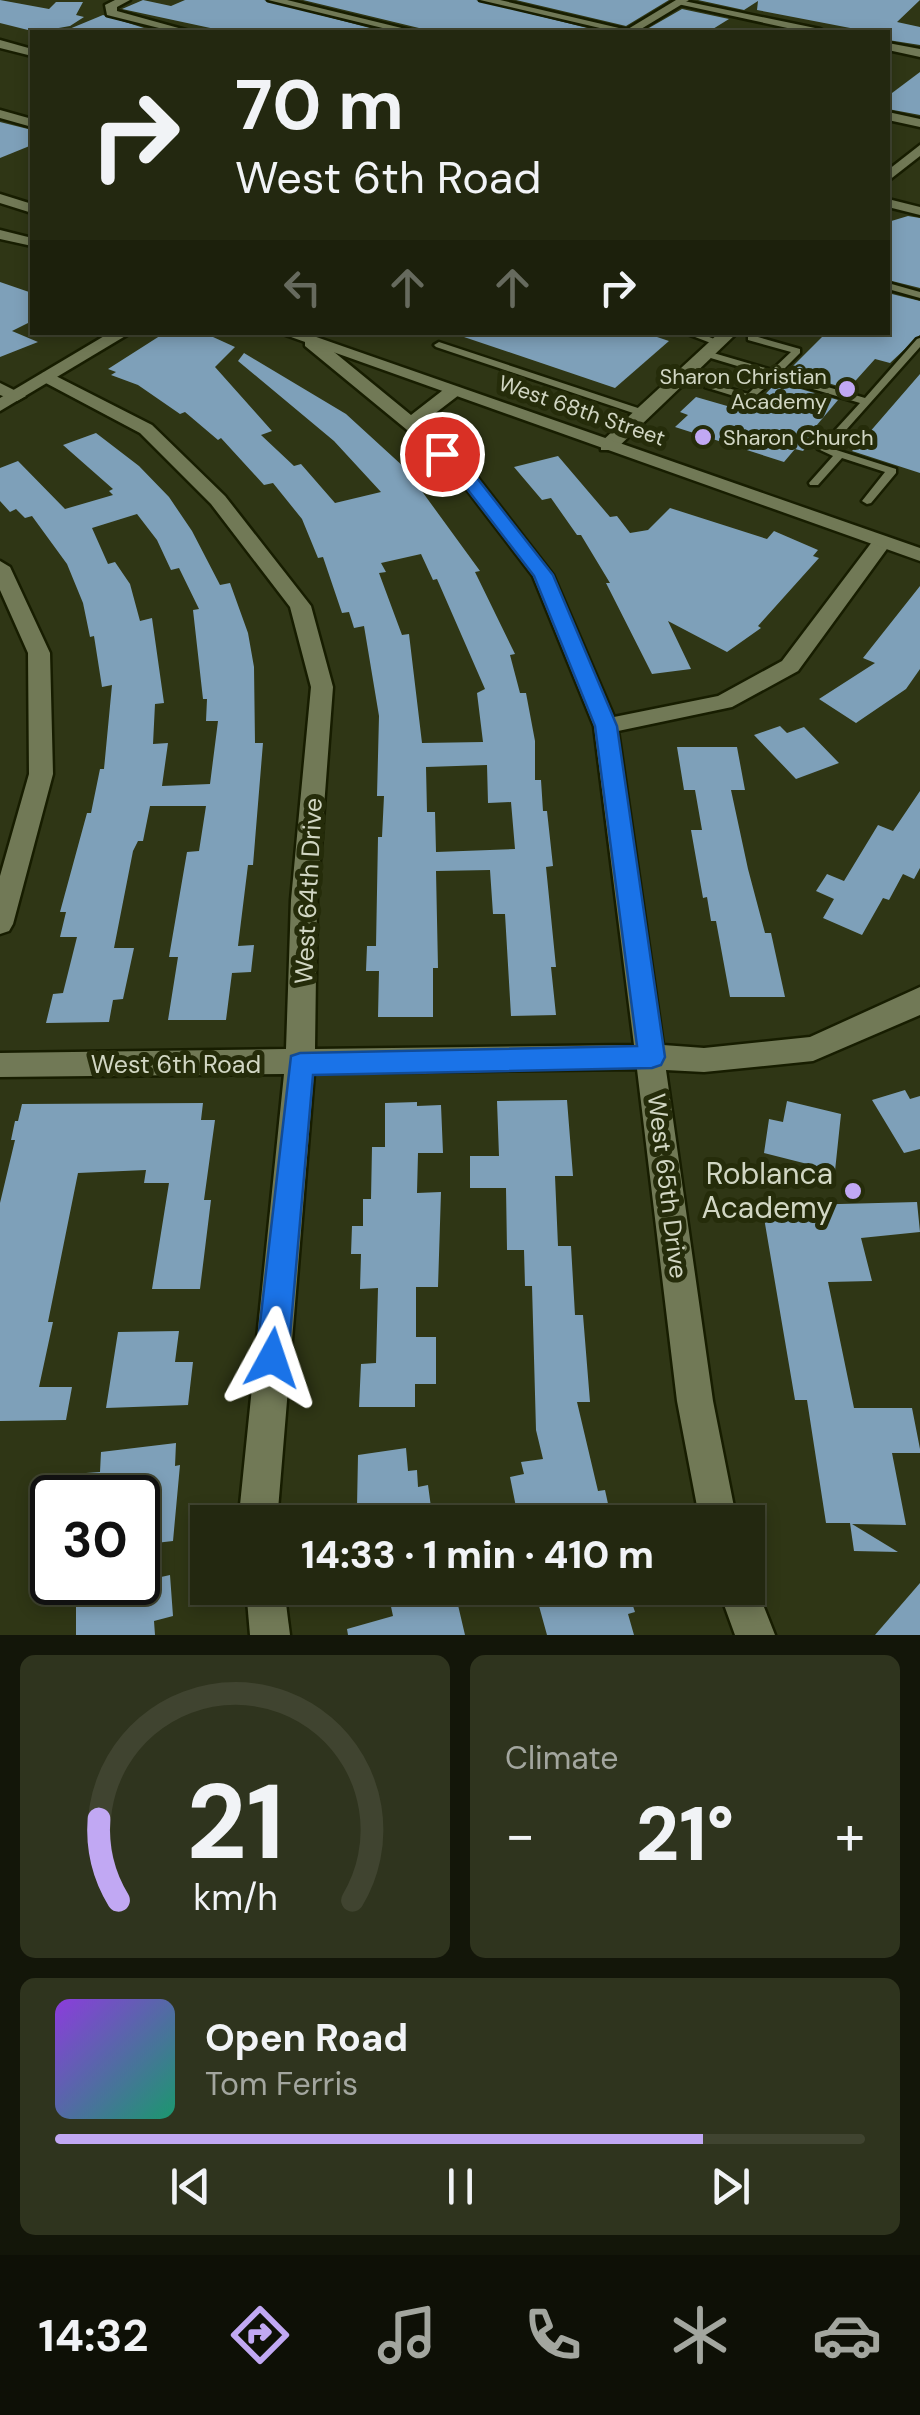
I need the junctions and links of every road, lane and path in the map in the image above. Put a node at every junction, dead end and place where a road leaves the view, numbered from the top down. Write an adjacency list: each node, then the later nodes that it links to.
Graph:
1 (125, 0): 5 (street)
2 (273, 0): 6 (street)
3 (485, 0): 7 (street)
4 (681, 2): 8 (street); 9 (street)
5 (179, 30)
6 (403, 30)
7 (621, 30)
8 (633, 30)
9 (811, 30)
10 (0, 44): 12 (street)
11 (890, 46): 13 (street)
12 (30, 52)
13 (920, 53)
14 (0, 114): 16 (street)
15 (890, 116): 17 (street)
16 (30, 123)
17 (920, 123)
18 (920, 149): 19 (street)
19 (890, 176)
20 (0, 198): 22 (street)
21 (890, 204): 23 (street)
22 (30, 208)
23 (920, 211)
24 (0, 234): 25 (street)
25 (30, 242)
26 (890, 287): 27 (lane)
27 (920, 295)
28 (119, 335): 38 (street)
29 (293, 335): 32 (street, West 68th Street)
30 (751, 338): 37 (lane)
31 (920, 341): 35 (lane)
32 (311, 342): 41 (street, West 68th Street); 45 (street, West 65th Drive)
33 (718, 343): 37 (lane); 44 (street)
34 (439, 345): 44 (lane)
35 (906, 356): 36 (lane); 42 (lane)
36 (920, 360)
37 (774, 374): 39 (lane); 42 (lane)
38 (48, 377): 40 (street); 58 (street, West 64th Drive)
39 (708, 385)
40 (9, 392): 43 (street)
41 (453, 392): 45 (street); 46 (street, West 68th Street)
42 (867, 402): 47 (lane)
43 (0, 406)
44 (643, 412): 46 (street)
45 (418, 430): 53 (street, West 65th Drive)
46 (608, 446): 50 (street, West 68th Street)
47 (840, 454): 48 (lane); 49 (lane)
48 (814, 483)
49 (867, 501)
50 (882, 542): 51 (street, West 68th Street); 53 (street)
51 (920, 555)
52 (0, 567): 54 (street)
53 (606, 726): 56 (street, West 65th Drive)
54 (0, 924)
55 (920, 998): 56 (street, West 6th Road)
56 (652, 1057): 58 (street, West 6th Road); 60 (street, West 65th Drive)
57 (0, 1064): 58 (street, West 6th Road)
58 (300, 1064): 59 (street, West 64th Drive)
59 (258, 1505)
60 (716, 1505)
61 (267, 1605): 63 (street)
62 (743, 1605): 64 (street)
63 (270, 1635)
64 (755, 1635)

